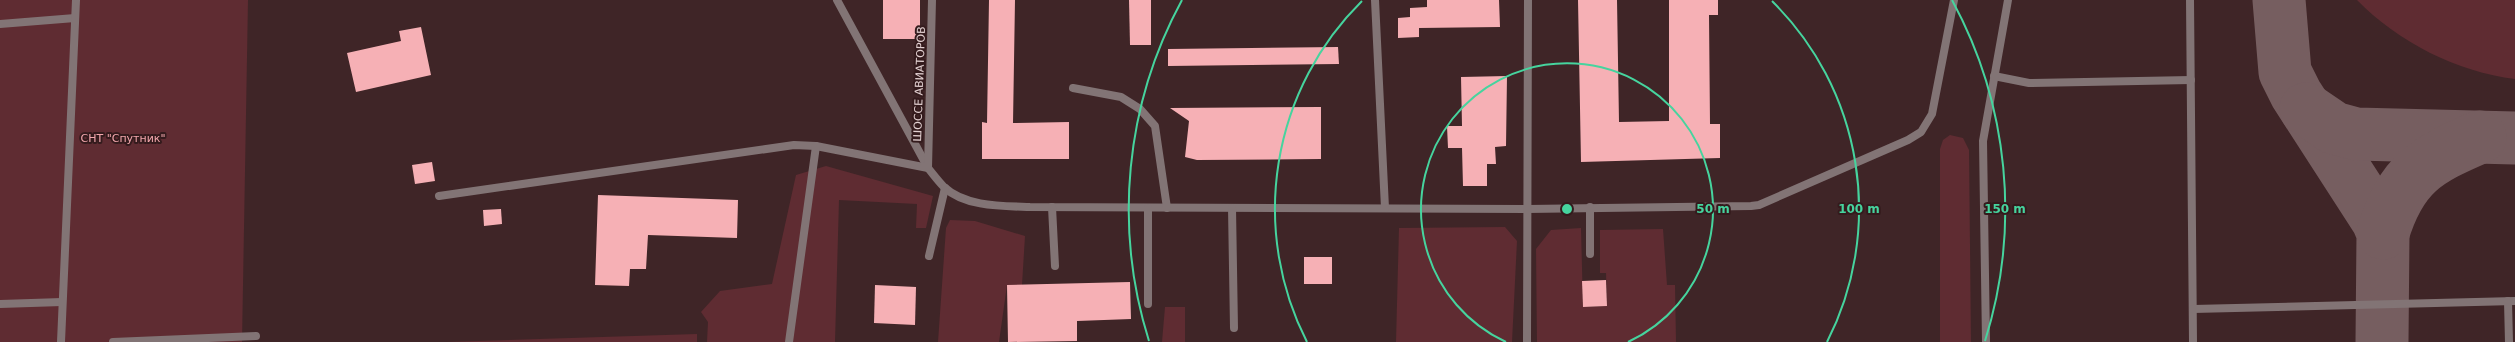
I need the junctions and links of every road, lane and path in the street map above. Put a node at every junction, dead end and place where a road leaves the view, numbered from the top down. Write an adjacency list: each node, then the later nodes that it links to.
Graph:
1 (76, 0): 9 (lane)
2 (837, 0): 15 (lane)
3 (932, 0): 15 (lane, ШОССЕ АВИАТОРОВ)
4 (1375, 0): 23 (lane)
5 (1528, 0): 24 (lane)
6 (1954, 0): 19 (lane)
7 (2008, 0): 11 (lane)
8 (2190, 0): 12 (lane)
9 (75, 18): 10 (lane); 29 (lane)
10 (0, 24)
11 (1994, 76): 12 (lane); 39 (lane)
12 (2191, 80): 32 (lane)
13 (1073, 88): 21 (lane)
14 (816, 146): 15 (lane); 17 (lane); 37 (lane)
15 (928, 168): 16 (lane)
16 (944, 188): 18 (lane); 26 (lane)
17 (439, 196)
18 (1052, 207): 20 (lane); 27 (lane)
19 (1590, 207): 24 (lane); 25 (lane)
20 (1148, 208): 21 (lane); 31 (lane)
21 (1167, 208): 22 (lane)
22 (1232, 208): 23 (lane); 33 (lane)
23 (1384, 208): 24 (lane)
24 (1527, 209): 38 (lane)
25 (1590, 254)
26 (929, 256)
27 (1054, 266)
28 (2512, 301): 32 (lane); 41 (lane)
29 (62, 302): 30 (lane); 35 (lane)
30 (0, 304)
31 (1148, 304)
32 (2193, 309): 40 (lane)
33 (1234, 328)
34 (256, 336): 36 (lane)
35 (61, 342)
36 (113, 342)
37 (789, 342)
38 (1526, 342)
39 (1986, 342)
40 (2194, 342)
41 (2508, 342)

